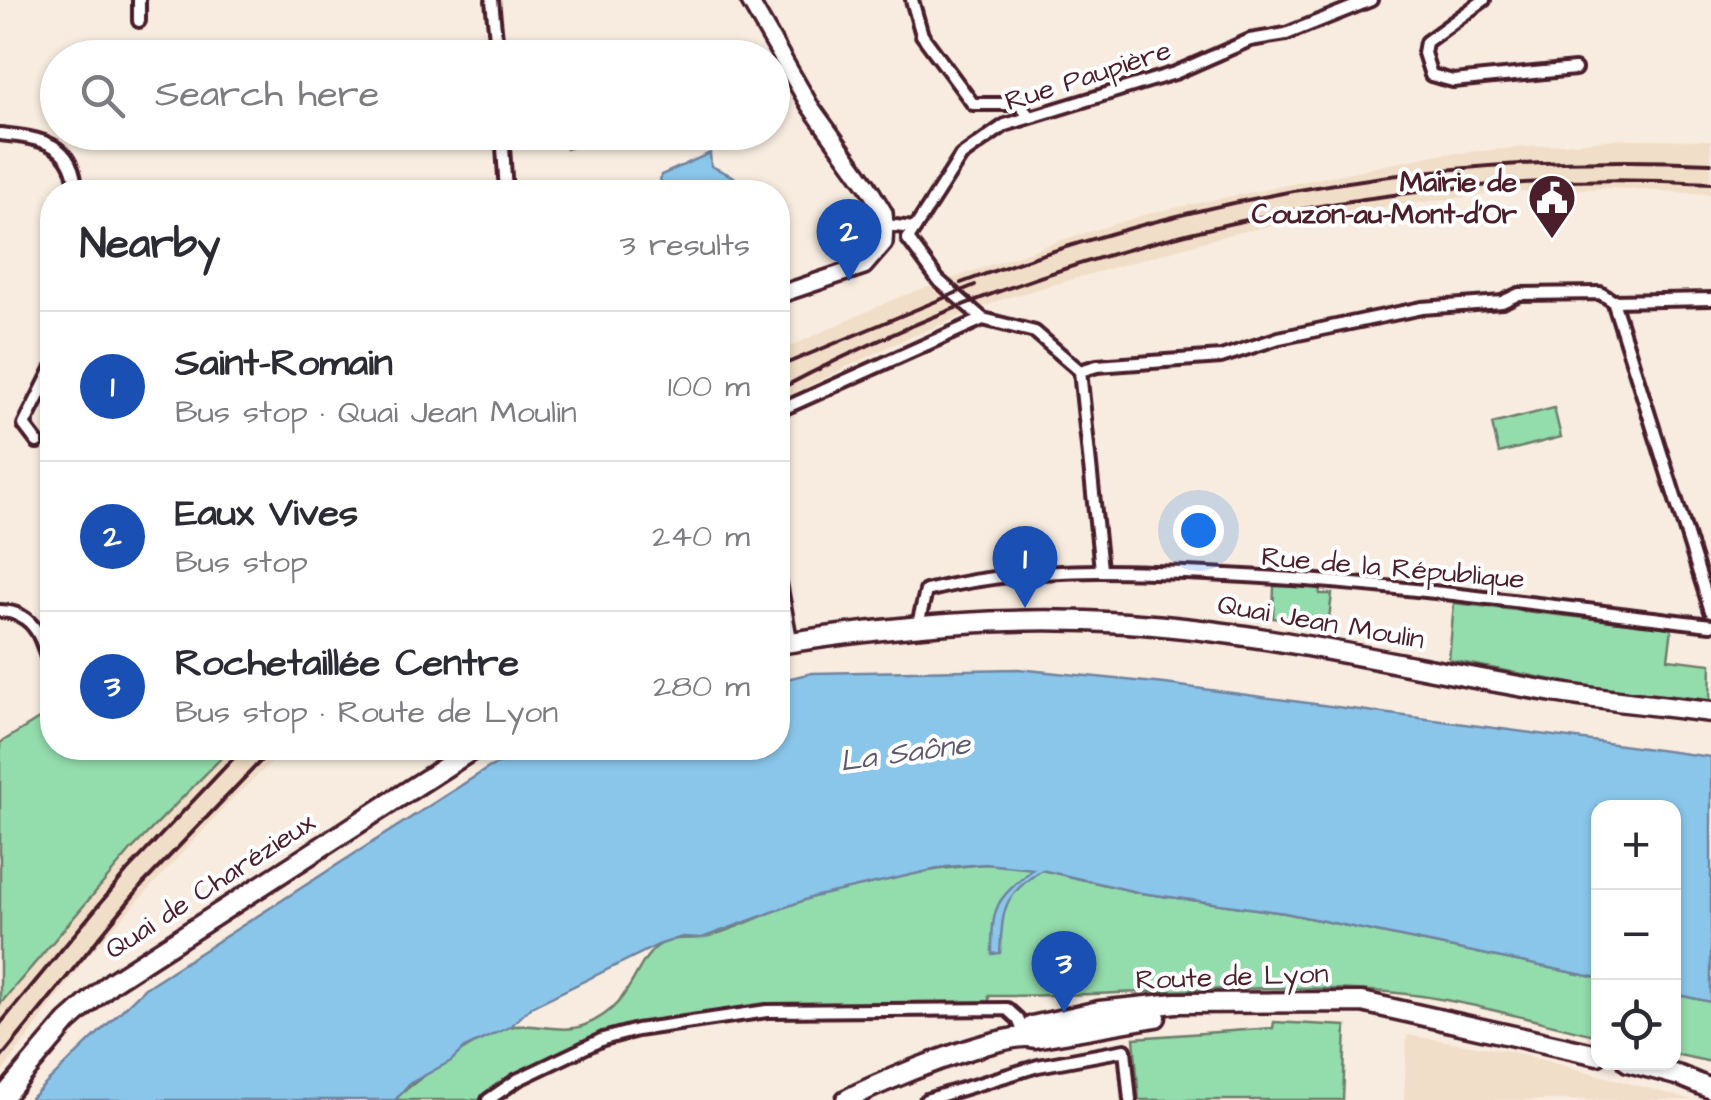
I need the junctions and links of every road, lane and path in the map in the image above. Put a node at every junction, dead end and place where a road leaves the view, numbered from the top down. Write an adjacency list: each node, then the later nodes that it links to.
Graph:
1 (139, 0): 7 (street)
2 (492, 0): 8 (street)
3 (750, 0): 9 (main road)
4 (912, 0): 12 (street)
5 (1484, 0): 10 (street)
6 (1367, 1): 12 (street, Rue Paupière)
7 (139, 22)
8 (496, 40)
9 (773, 40)
10 (1575, 69)
11 (790, 71): 19 (main road)
12 (1029, 116): 20 (street, Rue Paupière)
13 (0, 134): 14 (street)
14 (40, 141)
15 (59, 150): 17 (street)
16 (503, 150): 18 (street)
17 (73, 180)
18 (505, 180)
19 (885, 225): 20 (street); 22 (main road)
20 (915, 228): 21 (street, Rue Paupière)
21 (908, 240): 22 (street); 26 (street)
22 (884, 243): 23 (main road)
23 (790, 291)
24 (1711, 298): 25 (street)
25 (1612, 301): 27 (street); 33 (street)
26 (983, 318): 27 (street); 29 (street)
27 (1080, 371): 31 (street)
28 (40, 393): 30 (street)
29 (790, 406)
30 (36, 442)
31 (1101, 569): 34 (street, Rue de la République); 35 (street, Rue de la République)
32 (0, 611): 36 (street)
33 (1711, 611)
34 (918, 624): 37 (main road); 38 (main road, Quai Jean Moulin)
35 (1711, 625)
36 (40, 634)
37 (790, 642)
38 (1711, 712)
39 (451, 760): 46 (main road, Quai de Charézieux)
40 (1024, 1035): 41 (main road, Route de Lyon); 47 (street); 48 (main road, Route de Lyon)
41 (1591, 1053)
42 (1658, 1070): 43 (main road)
43 (1680, 1076): 44 (main road); 45 (main road)
44 (1711, 1076)
45 (1711, 1089)
46 (1, 1100)
47 (488, 1100)
48 (846, 1100)
49 (926, 1100): 50 (street)
50 (1130, 1100)

